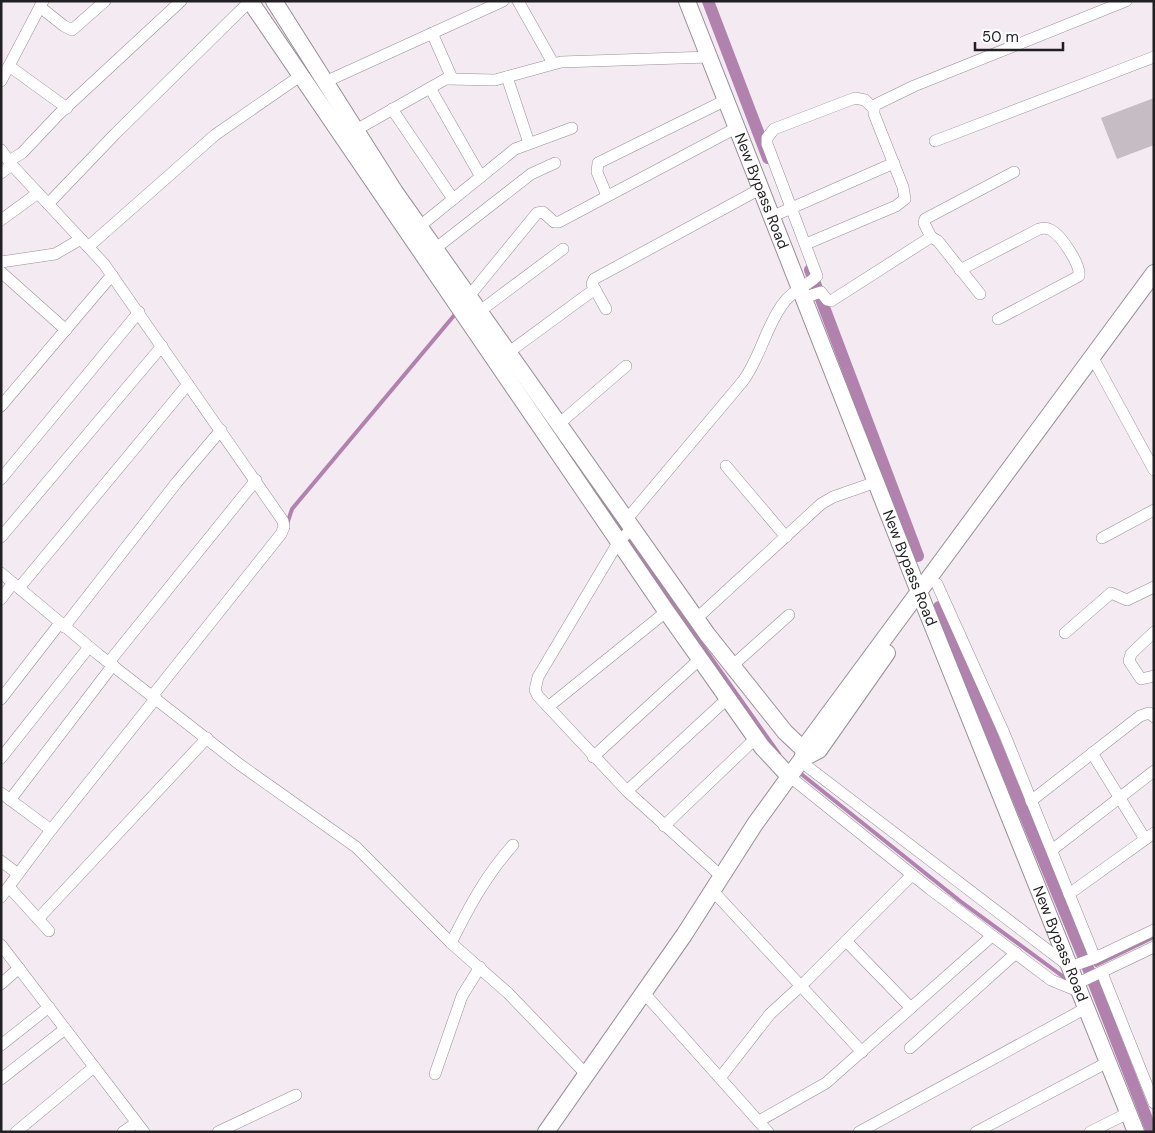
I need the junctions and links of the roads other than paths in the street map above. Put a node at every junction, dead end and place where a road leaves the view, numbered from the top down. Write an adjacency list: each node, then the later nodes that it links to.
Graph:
1 (105, 1): 9 (street)
2 (181, 1): 22 (street)
3 (250, 1): 15 (street); 41 (street)
4 (503, 1): 10 (street)
5 (518, 1): 13 (street)
6 (686, 1): 11 (street, New Bypass Road)
7 (1126, 1): 24 (street)
8 (280, 3): 19 (street)
9 (42, 4): 14 (street)
10 (432, 32): 17 (street); 19 (street)
11 (709, 57): 13 (street); 21 (street, New Bypass Road)
12 (1154, 57): 28 (street)
13 (553, 63): 16 (street)
14 (9, 66): 18 (street); 22 (street)
15 (300, 76): 46 (street); 78 (street)
16 (507, 77): 17 (street); 29 (street)
17 (448, 79): 20 (street)
18 (1, 81)
19 (325, 82): 27 (street)
20 (430, 88): 23 (street); 36 (street)
21 (726, 100): 26 (street, New Bypass Road); 39 (street)
22 (67, 108): 31 (street)
23 (392, 109): 27 (street); 40 (street)
24 (874, 109): 33 (street); 42 (street)
25 (572, 128): 29 (street)
26 (736, 128): 37 (street, New Bypass Road); 39 (street)
27 (356, 130): 44 (street)
28 (935, 141)
29 (529, 142): 36 (street)
30 (1, 150): 31 (street)
31 (10, 162): 35 (street); 38 (street)
32 (555, 163): 48 (street)
33 (894, 163): 42 (street); 47 (street)
34 (1014, 172): 45 (street)
35 (1, 173)
36 (481, 176): 40 (street)
37 (760, 189): 42 (street, New Bypass Road); 55 (street)
38 (38, 193): 41 (street); 43 (street)
39 (608, 196): 58 (street)
40 (453, 199): 44 (street)
41 (48, 204): 46 (street)
42 (783, 212): 47 (street); 56 (street, New Bypass Road)
43 (1, 220)
44 (420, 226): 48 (street)
45 (931, 237): 51 (street); 56 (street)
46 (84, 243): 50 (street); 54 (street)
47 (806, 244): 56 (street)
48 (436, 248): 58 (street)
49 (563, 249): 60 (street)
50 (1, 262)
51 (960, 270): 57 (street); 62 (street)
52 (1, 272): 63 (street)
53 (1154, 273): 66 (street)
54 (112, 275): 61 (street); 63 (street)
55 (595, 289): 59 (street); 65 (street)
56 (810, 289): 76 (street, New Bypass Road); 78 (street)
57 (980, 294)
58 (470, 295): 60 (street)
59 (606, 309)
60 (480, 311): 65 (street)
61 (139, 312): 64 (street); 74 (street)
62 (998, 319)
63 (66, 330): 69 (street)
64 (162, 346): 68 (street); 79 (street)
65 (510, 352): 70 (street)
66 (1094, 357): 73 (street); 83 (street); 86 (street)
67 (626, 366): 70 (street)
68 (188, 384): 71 (street); 84 (street)
69 (1, 406)
70 (560, 424): 78 (street)
71 (221, 430): 75 (street); 91 (street)
72 (726, 466): 80 (street)
73 (1154, 470)
74 (1, 478)
75 (256, 480): 96 (street); 99 (street)
76 (876, 482): 80 (street); 86 (street, New Bypass Road)
77 (1154, 510): 81 (street)
78 (625, 532): 88 (street); 90 (street); 102 (street)
79 (1, 537)
80 (786, 537): 90 (street)
81 (1102, 538)
82 (1, 573): 84 (street)
83 (937, 584): 86 (street); 115 (street)
84 (16, 586): 87 (street); 91 (street)
85 (1154, 587): 93 (street)
86 (921, 597): 108 (street); 138 (street, New Bypass Road)
87 (1, 599)
88 (667, 611): 95 (street); 102 (street)
89 (789, 615): 97 (street)
90 (696, 618): 97 (street)
91 (62, 625): 94 (street); 101 (street)
92 (1154, 632): 98 (street)
93 (1065, 633)
94 (89, 647): 96 (street); 109 (street)
95 (700, 659): 100 (street); 107 (street)
96 (111, 664): 99 (street); 113 (street)
97 (732, 666): 108 (street)
98 (1154, 676)
99 (154, 696): 104 (street); 117 (street)
100 (728, 698): 105 (street); 112 (street)
101 (1, 699)
102 (548, 707): 107 (street)
103 (1154, 717): 106 (street)
104 (207, 738): 129 (street); 134 (street)
105 (756, 738): 111 (street); 116 (street)
106 (1092, 753): 114 (street); 115 (street)
107 (593, 757): 112 (street)
108 (802, 757): 111 (street); 138 (street)
109 (1, 758)
110 (1154, 772): 114 (street)
111 (788, 776): 123 (street); 124 (street)
112 (626, 791): 116 (street)
113 (6, 797): 117 (street)
114 (1120, 799): 118 (street); 120 (street)
115 (1031, 800): 120 (street)
116 (664, 826): 124 (street)
117 (51, 830): 122 (street)
118 (1150, 836): 127 (street)
119 (513, 845): 134 (street)
120 (1052, 850): 127 (street)
121 (1, 861): 122 (street)
122 (18, 874): 125 (street)
123 (912, 875): 132 (street); 133 (street)
124 (721, 876): 126 (street)
125 (9, 887): 128 (street); 129 (street)
126 (712, 890): 143 (street); 144 (street)
127 (1069, 894): 138 (street)
128 (1, 897)
129 (38, 919): 131 (street)
130 (1154, 930): 138 (street)
131 (49, 931)
132 (992, 936): 137 (street); 146 (street)
133 (846, 941): 143 (street); 146 (street)
134 (451, 943): 139 (street)
135 (1, 945): 140 (street)
136 (1154, 947): 141 (street)
137 (1016, 954): 141 (street); 150 (street)
138 (1084, 962): 141 (street, New Bypass Road)
139 (480, 967): 154 (street); 155 (street)
140 (19, 968): 142 (street); 145 (street)
141 (1089, 980): 147 (street, New Bypass Road); 159 (street)
142 (1, 984)
143 (800, 987): 151 (street); 156 (street)
144 (644, 993): 154 (street); 156 (street)
145 (49, 1007): 148 (street); 149 (street)
146 (911, 1008): 151 (street)
147 (1086, 1008): 152 (street, New Bypass Road); 168 (street)
148 (65, 1028): 153 (street); 157 (street)
149 (1, 1045)
150 (910, 1048)
151 (862, 1052): 161 (street)
152 (1108, 1062): 160 (street, New Bypass Road); 169 (street)
153 (94, 1067): 162 (street); 163 (street)
154 (585, 1073): 166 (street)
155 (435, 1074)
156 (720, 1078): 161 (street)
157 (1, 1079)
158 (296, 1095): 165 (street)
159 (1154, 1102)
160 (1128, 1113): 170 (street); 171 (street, New Bypass Road)
161 (759, 1121): 167 (street)
162 (140, 1127): 164 (street)
163 (16, 1132)
164 (123, 1132)
165 (218, 1132)
166 (546, 1132)
167 (768, 1132)
168 (859, 1132)
169 (976, 1132)
170 (1090, 1132)
171 (1136, 1132)

